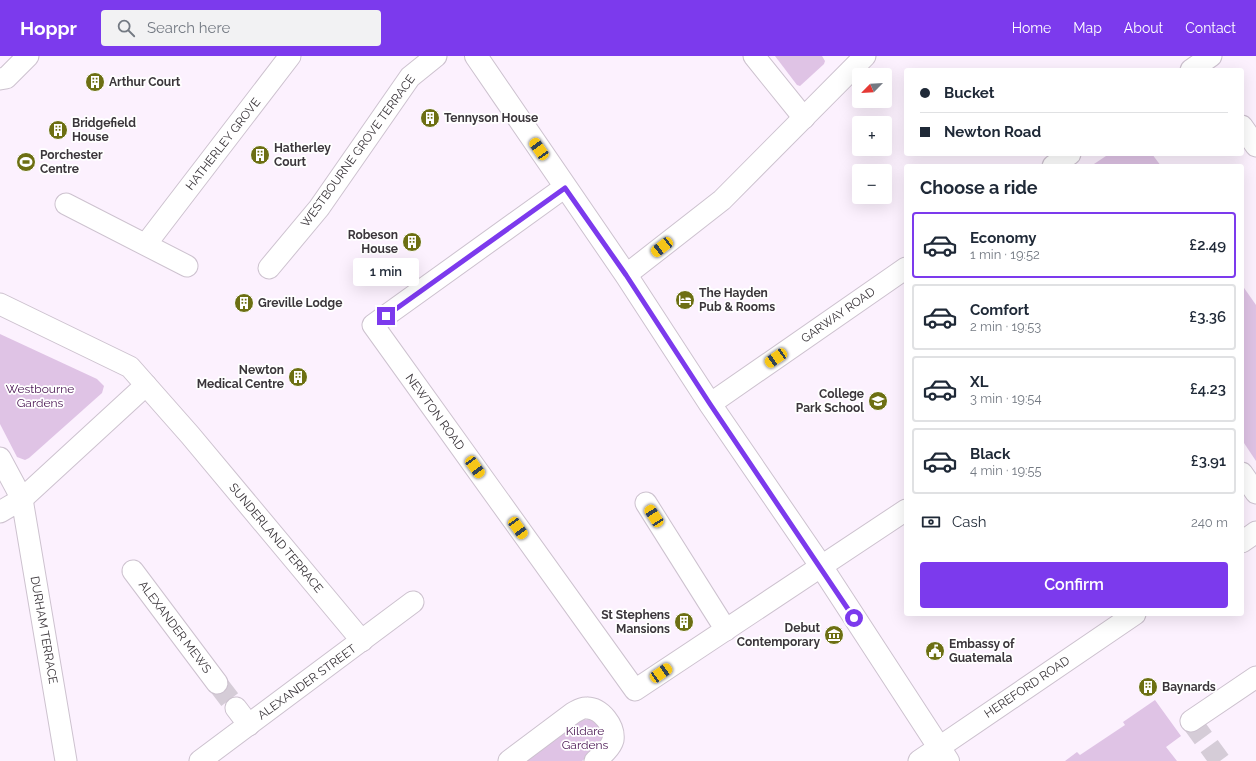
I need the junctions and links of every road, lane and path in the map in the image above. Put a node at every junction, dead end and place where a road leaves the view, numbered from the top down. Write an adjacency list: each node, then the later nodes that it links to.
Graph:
1 (28, 56): 7 (street)
2 (290, 56): 15 (street, HATHERLEY GROVE)
3 (436, 56): 17 (street, WESTBOURNE GROVE TERRACE)
4 (476, 56): 13 (main road)
5 (754, 56): 8 (street)
6 (857, 59): 8 (street)
7 (0, 78)
8 (804, 118): 19 (street)
9 (1244, 129): 10 (street)
10 (1256, 146)
11 (1067, 156): 12 (street)
12 (1056, 164)
13 (565, 188): 19 (main road); 36 (street, NEWTON ROAD)
14 (66, 204): 15 (street)
15 (150, 238): 16 (street)
16 (187, 266)
17 (269, 268)
18 (904, 269): 22 (street, GARWAY ROAD)
19 (626, 275): 22 (main road)
20 (0, 304): 21 (street)
21 (146, 385): 26 (street); 37 (street, SUNDERLAND TERRACE)
22 (710, 404): 32 (main road)
23 (0, 458): 26 (street)
24 (1244, 476): 25 (street)
25 (1256, 493)
26 (22, 499): 29 (street); 44 (street, DURHAM TERRACE)
27 (646, 503): 36 (street)
28 (904, 511): 32 (street)
29 (0, 512)
30 (1256, 532): 31 (street)
31 (1244, 541)
32 (821, 566): 36 (street); 43 (main road)
33 (133, 570): 39 (street, ALEXANDER MEWS)
34 (413, 602): 37 (street, ALEXANDER STREET)
35 (1132, 616): 43 (street, HEREFORD ROAD)
36 (726, 630)
37 (362, 641): 42 (street, ALEXANDER STREET)
38 (1256, 677): 41 (street)
39 (217, 683)
40 (236, 708): 42 (street)
41 (1191, 721)
42 (248, 725): 45 (street, ALEXANDER STREET)
43 (944, 754): 48 (street, HEREFORD ROAD)
44 (66, 761)
45 (200, 761)
46 (509, 761): 47 (street)
47 (594, 761)
48 (919, 761)

